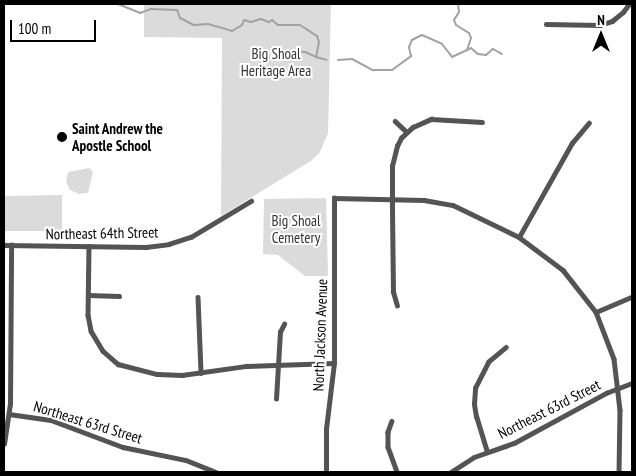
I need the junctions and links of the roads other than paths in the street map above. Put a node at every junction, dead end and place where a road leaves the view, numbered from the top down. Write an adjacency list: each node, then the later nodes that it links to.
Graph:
1 (629, 4): 2 (street)
2 (546, 24)
3 (395, 121): 6 (street)
4 (482, 122): 6 (street)
5 (588, 123): 9 (street)
6 (406, 132): 7 (street)
7 (392, 199): 9 (street); 17 (street); 21 (street, North Jackson Avenue)
8 (250, 201): 12 (street, Northeast 64th Street)
9 (519, 237): 18 (street)
10 (4, 245): 11 (street, Northeast 64th Street)
11 (11, 246): 12 (street, Northeast 64th Street); 27 (street)
12 (89, 246): 13 (street)
13 (88, 296): 14 (street); 23 (street)
14 (119, 296)
15 (198, 297): 23 (street)
16 (632, 297): 18 (street)
17 (398, 306)
18 (596, 312): 25 (street)
19 (284, 324): 22 (street)
20 (506, 347): 30 (street)
21 (334, 363): 22 (street); 32 (street, North Jackson Avenue)
22 (278, 365): 23 (street); 26 (street)
23 (202, 373)
24 (632, 383): 25 (street, Northeast 63rd Street)
25 (618, 387): 30 (street, Northeast 63rd Street); 35 (street)
26 (276, 399)
27 (9, 414): 29 (street); 31 (street, Northeast 63rd Street)
28 (392, 421): 33 (street)
29 (4, 444)
30 (487, 452): 34 (street, Northeast 63rd Street)
31 (216, 472)
32 (326, 472)
33 (397, 472)
34 (451, 472)
35 (619, 472)

